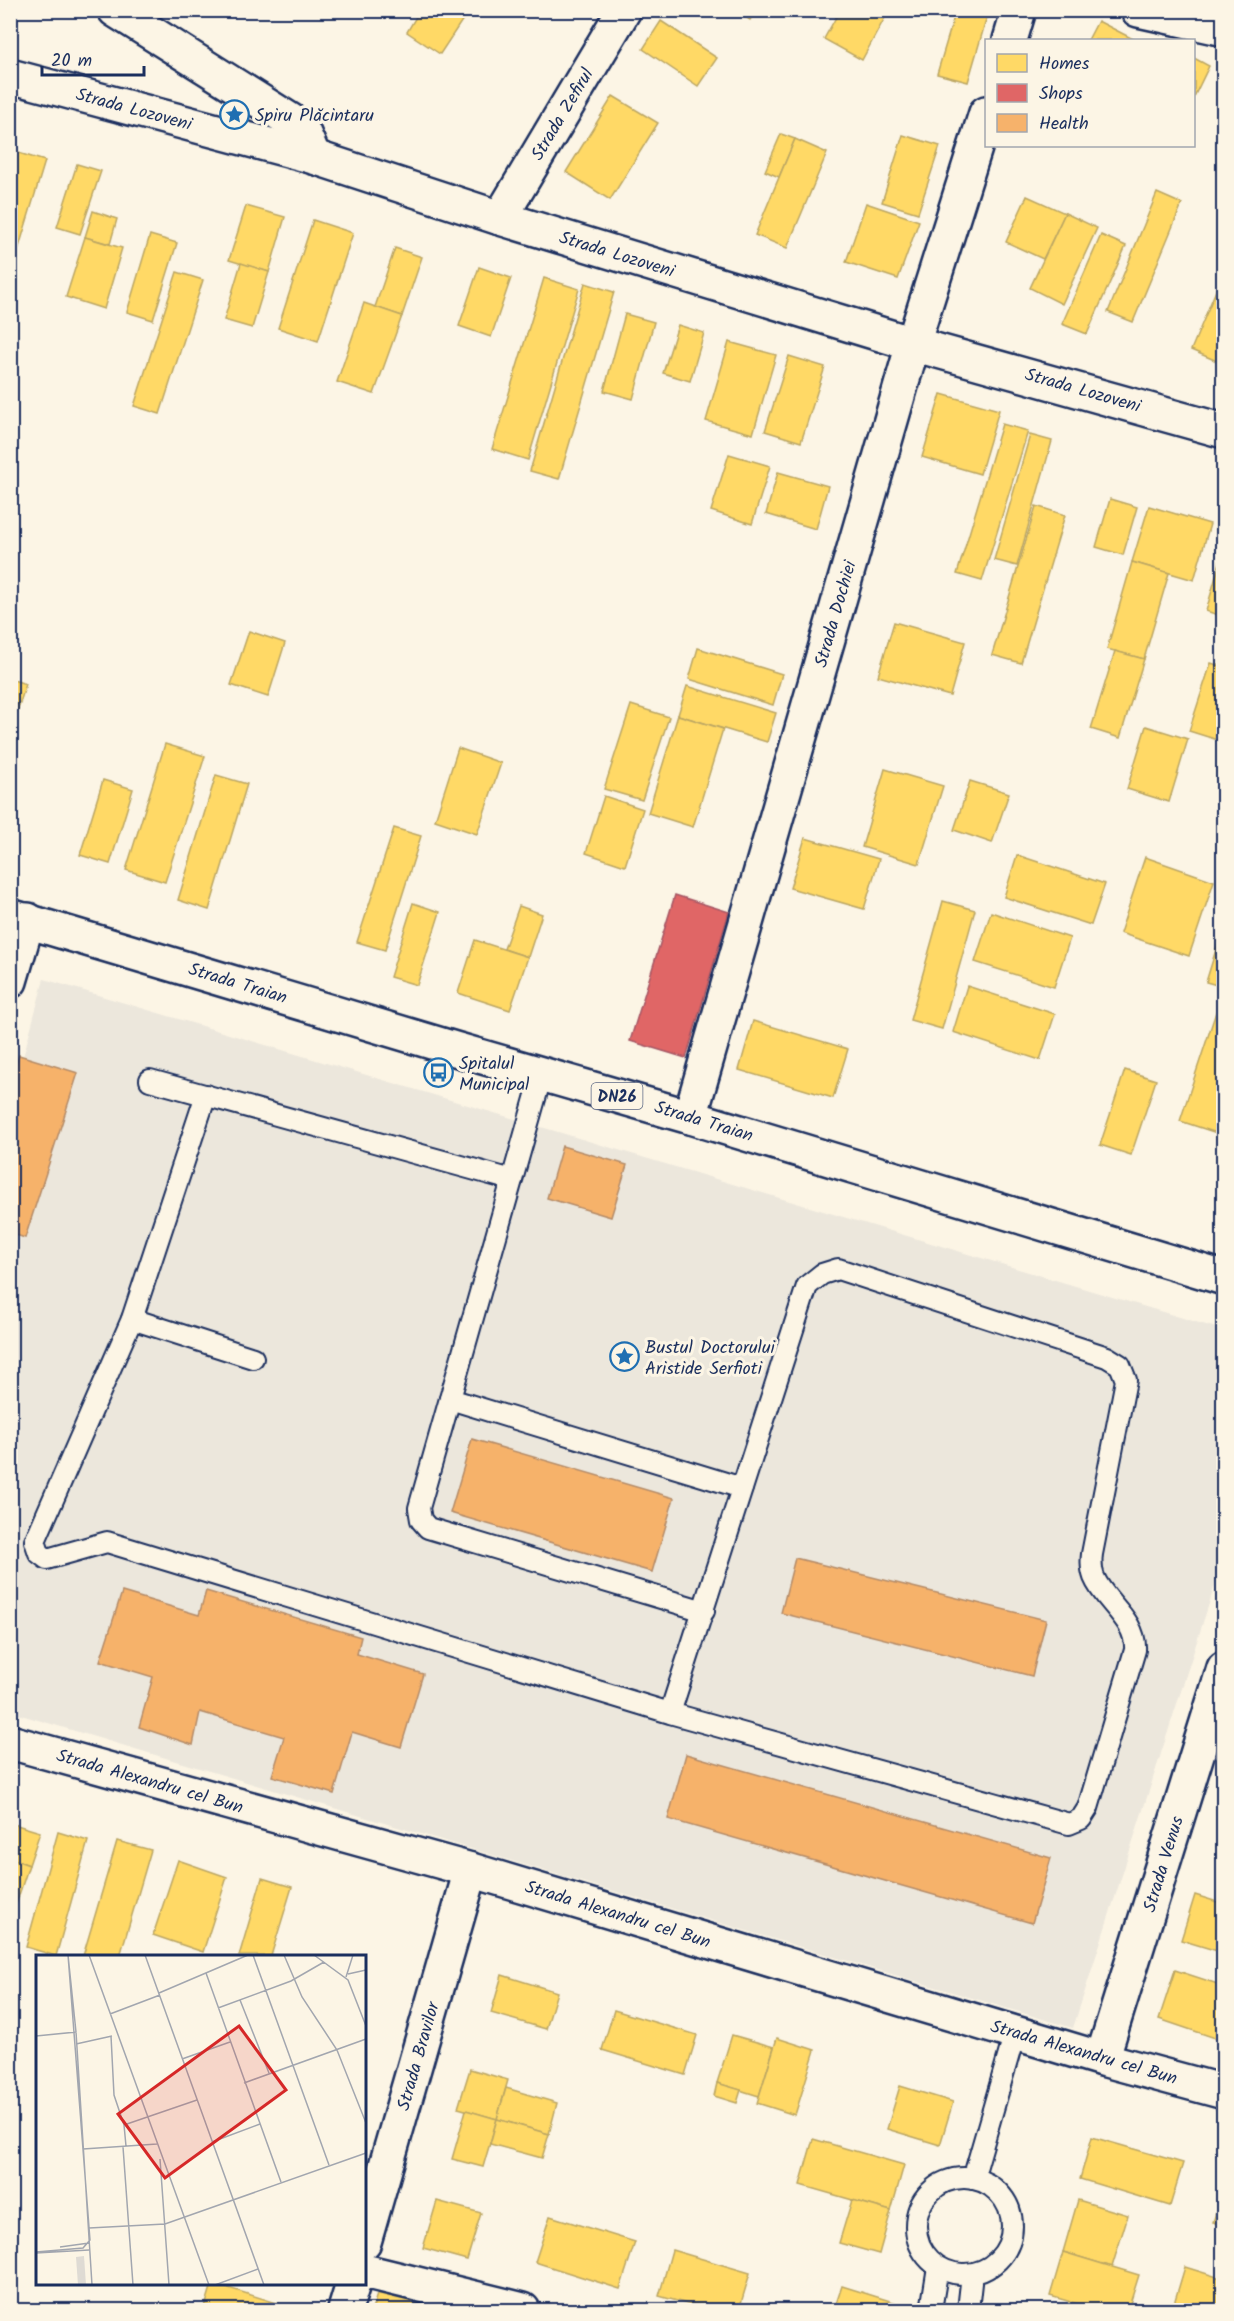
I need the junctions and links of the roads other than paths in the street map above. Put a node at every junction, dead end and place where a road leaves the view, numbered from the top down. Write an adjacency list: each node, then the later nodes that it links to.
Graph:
1 (115, 10): 9 (street)
2 (624, 10): 10 (street, Strada Zefirul)
3 (1019, 10): 6 (street)
4 (1138, 10): 5 (street)
5 (1224, 29)
6 (1010, 39)
7 (10, 76): 9 (street, Strada Lozoveni)
8 (985, 119): 11 (street, Strada Dochiei)
9 (314, 157): 10 (street, Strada Lozoveni)
10 (500, 218): 11 (street, Strada Lozoveni)
11 (913, 344): 12 (street, Strada Lozoveni); 18 (street, Strada Dochiei)
12 (1224, 431)
13 (19, 918): 14 (street); 15 (street, Strada Traian / DN26)
14 (10, 981)
15 (542, 1074): 18 (street, Strada Traian / DN26); 19 (lane)
16 (150, 1080): 17 (lane)
17 (207, 1095): 19 (lane); 21 (lane)
18 (690, 1116): 20 (street, Strada Traian / DN26)
19 (512, 1180): 23 (lane)
20 (1224, 1278)
21 (132, 1319): 22 (lane); 27 (lane)
22 (253, 1358)
23 (450, 1399): 24 (lane); 25 (lane)
24 (742, 1488): 25 (lane); 27 (lane)
25 (704, 1611): 27 (lane)
26 (1224, 1668): 31 (street, Strada Venus)
27 (670, 1713)
28 (10, 1742): 29 (street, Strada Alexandru cel Bun)
29 (471, 1870): 30 (street, Strada Alexandru cel Bun); 34 (street, Strada Bravilor)
30 (1015, 2033): 31 (street, Strada Alexandru cel Bun); 33 (lane)
31 (1102, 2060): 32 (street, Strada Alexandru cel Bun)
32 (1224, 2092)
33 (973, 2179): 35 (lane); 37 (lane)
34 (366, 2235)
35 (938, 2267): 37 (lane); 41 (lane)
36 (366, 2271): 40 (street)
37 (972, 2274): 42 (lane)
38 (352, 2285): 39 (street)
39 (345, 2310)
40 (523, 2310)
41 (931, 2310)
42 (968, 2310)

